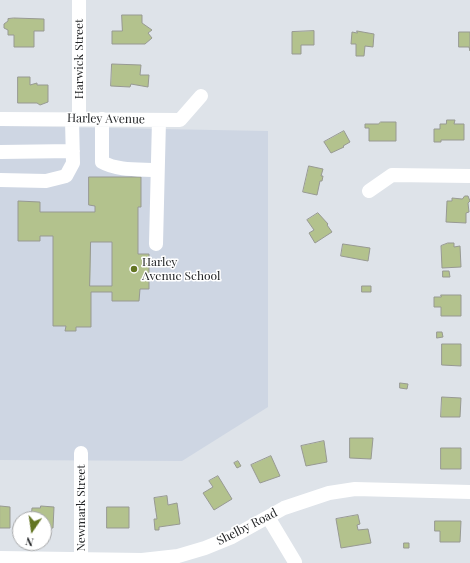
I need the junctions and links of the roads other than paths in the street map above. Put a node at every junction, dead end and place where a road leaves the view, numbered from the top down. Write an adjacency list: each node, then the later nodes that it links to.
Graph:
1 (79, 0): 3 (street, Harwick Street)
2 (201, 96): 6 (street, Harley Avenue)
3 (75, 118): 4 (street, Harley Avenue); 5 (street, Harley Avenue); 7 (street, Harwick Street)
4 (0, 119)
5 (102, 119): 6 (street, Harley Avenue); 9 (street)
6 (159, 120): 9 (street)
7 (73, 151): 8 (street); 11 (street, Harwick Street)
8 (0, 152)
9 (157, 170): 13 (street)
10 (470, 176): 12 (street)
11 (0, 180)
12 (368, 191)
13 (156, 244)
14 (81, 453): 18 (street, Newmark Street)
15 (470, 492): 16 (street, Shelby Road)
16 (268, 517): 18 (street, Shelby Road); 19 (street)
17 (0, 558): 18 (street, Shelby Road)
18 (81, 561)
19 (295, 562)

